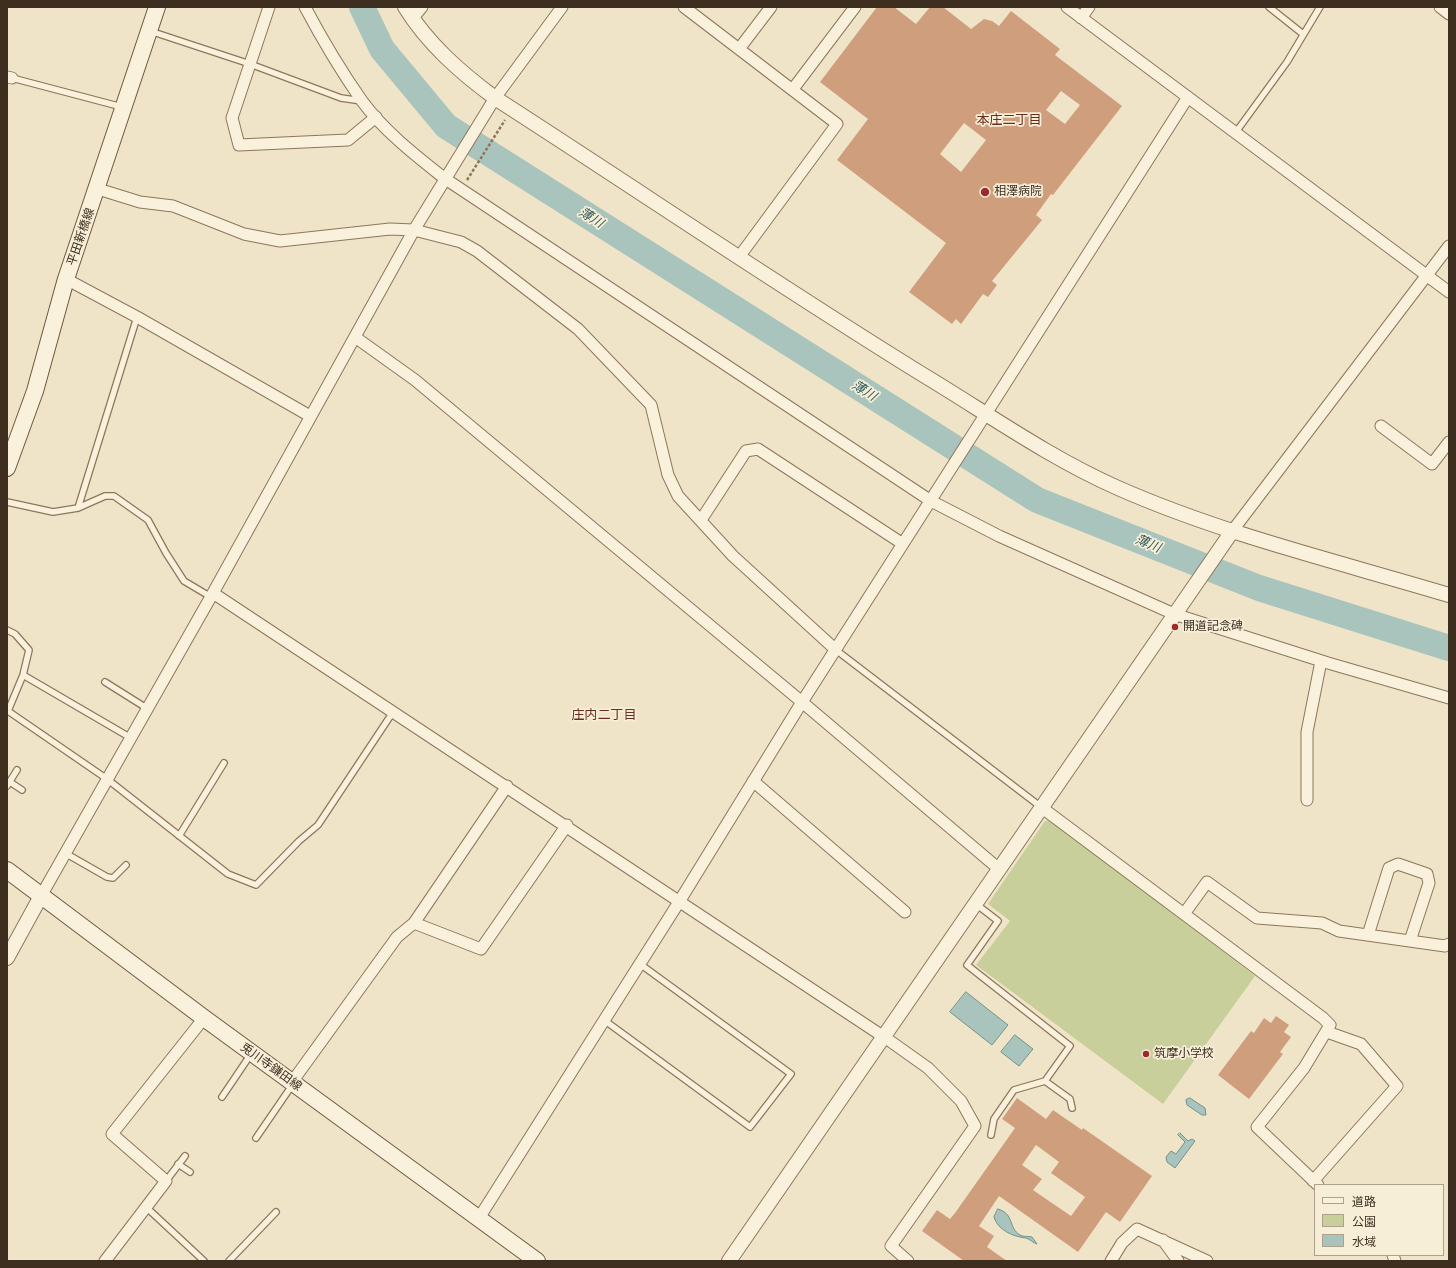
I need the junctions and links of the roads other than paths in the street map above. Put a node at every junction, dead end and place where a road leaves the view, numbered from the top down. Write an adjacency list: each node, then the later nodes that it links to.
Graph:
1 (157, 7): 17 (main road, 平田新橋線)
2 (269, 7): 20 (street)
3 (305, 7): 24 (street)
4 (422, 7): 14 (street)
5 (562, 7): 25 (street)
6 (684, 7): 19 (street)
7 (771, 7): 19 (street)
8 (854, 7): 22 (street)
9 (1067, 7): 16 (street)
10 (1089, 7): 16 (street)
11 (1268, 7): 18 (lane)
12 (1320, 7): 18 (lane)
13 (1440, 7): 15 (street)
14 (408, 13): 25 (street)
15 (1449, 14)
16 (1081, 18): 23 (street)
17 (149, 31): 20 (lane); 26 (main road, 平田新橋線)
18 (1303, 34): 28 (lane)
19 (739, 49): 22 (street)
20 (250, 64): 24 (lane); 27 (street)
21 (10, 77): 26 (lane)
22 (793, 89): 33 (street)
23 (1188, 97): 28 (street); 40 (street)
24 (362, 101): 27 (street)
25 (492, 103): 29 (street); 33 (street)
26 (123, 108): 30 (main road, 平田新橋線)
27 (376, 117): 29 (street)
28 (1236, 132): 34 (street)
29 (447, 174): 31 (street); 44 (street)
30 (98, 189): 31 (street); 35 (main road, 平田新橋線)
31 (414, 230): 38 (street); 47 (street)
32 (1449, 246): 34 (street)
33 (739, 257): 40 (street)
34 (1427, 275): 36 (street); 48 (street)
35 (66, 279): 37 (street); 43 (main road, 平田新橋線)
36 (1449, 292)
37 (137, 317): 39 (street); 46 (lane)
38 (355, 337): 39 (street); 59 (street)
39 (310, 416): 50 (street)
40 (984, 418): 44 (street); 48 (street)
41 (1380, 426): 42 (street)
42 (1449, 442)
43 (7, 468)
44 (934, 497): 49 (street); 52 (street)
45 (7, 502): 46 (lane)
46 (78, 508): 50 (lane)
47 (701, 520): 49 (street); 54 (street)
48 (1230, 534): 51 (street); 52 (street)
49 (903, 544): 54 (street)
50 (212, 595): 60 (street); 61 (street)
51 (1449, 595)
52 (1176, 610): 55 (street); 71 (street)
53 (7, 630): 56 (lane)
54 (836, 650): 59 (street); 71 (lane)
55 (1321, 660): 58 (street); 70 (street)
56 (23, 676): 62 (lane); 65 (lane)
57 (104, 682): 60 (lane)
58 (1449, 698)
59 (802, 702): 66 (street); 76 (street)
60 (148, 709): 62 (street)
61 (393, 711): 68 (street); 73 (lane)
62 (131, 738): 65 (street)
63 (224, 762): 73 (lane)
64 (17, 770): 67 (lane)
65 (107, 779): 73 (lane); 74 (street)
66 (754, 781): 79 (street); 81 (street)
67 (8, 784): 69 (lane)
68 (507, 786): 72 (street); 83 (street)
69 (22, 790)
70 (1307, 800)
71 (1041, 807): 76 (street); 82 (street)
72 (567, 826): 79 (street); 83 (street)
73 (179, 836)
74 (66, 854): 75 (lane); 78 (street)
75 (126, 865)
76 (999, 869): 80 (street)
77 (7, 870): 78 (main road, 兎川寺鎌田線)
78 (41, 896): 87 (street); 89 (main road, 兎川寺鎌田線)
79 (679, 902): 88 (street); 92 (street)
80 (976, 904): 92 (street); 94 (lane)
81 (905, 912)
82 (1184, 914): 84 (street); 91 (street)
83 (414, 922): 95 (street)
84 (1368, 935): 85 (street); 85 (street)
85 (1410, 941): 86 (street)
86 (1449, 944)
87 (7, 958)
88 (640, 964): 90 (street); 90 (lane)
89 (204, 1018): 93 (main road, 兎川寺鎌田線); 103 (street)
90 (604, 1020): 107 (street)
91 (1326, 1032): 104 (street); 104 (street)
92 (884, 1038): 113 (street); 114 (street)
93 (252, 1052): 95 (main road, 兎川寺鎌田線); 96 (lane)
94 (1045, 1081): 97 (lane); 98 (lane)
95 (293, 1083): 99 (lane); 107 (main road, 兎川寺鎌田線)
96 (222, 1097)
97 (1072, 1108)
98 (991, 1135)
99 (256, 1138)
100 (185, 1156): 101 (lane)
101 (178, 1164): 102 (lane); 103 (lane)
102 (190, 1172)
103 (166, 1181): 105 (street)
104 (1315, 1183)
105 (146, 1207): 110 (street); 111 (lane)
106 (276, 1212): 112 (lane)
107 (479, 1218): 109 (main road, 兎川寺鎌田線)
108 (1163, 1240): 115 (street); 116 (street); 117 (street)
109 (532, 1259)
110 (105, 1261)
111 (204, 1261)
112 (229, 1261)
113 (729, 1261)
114 (908, 1261)
115 (1111, 1261)
116 (1178, 1261)
117 (1207, 1261)

